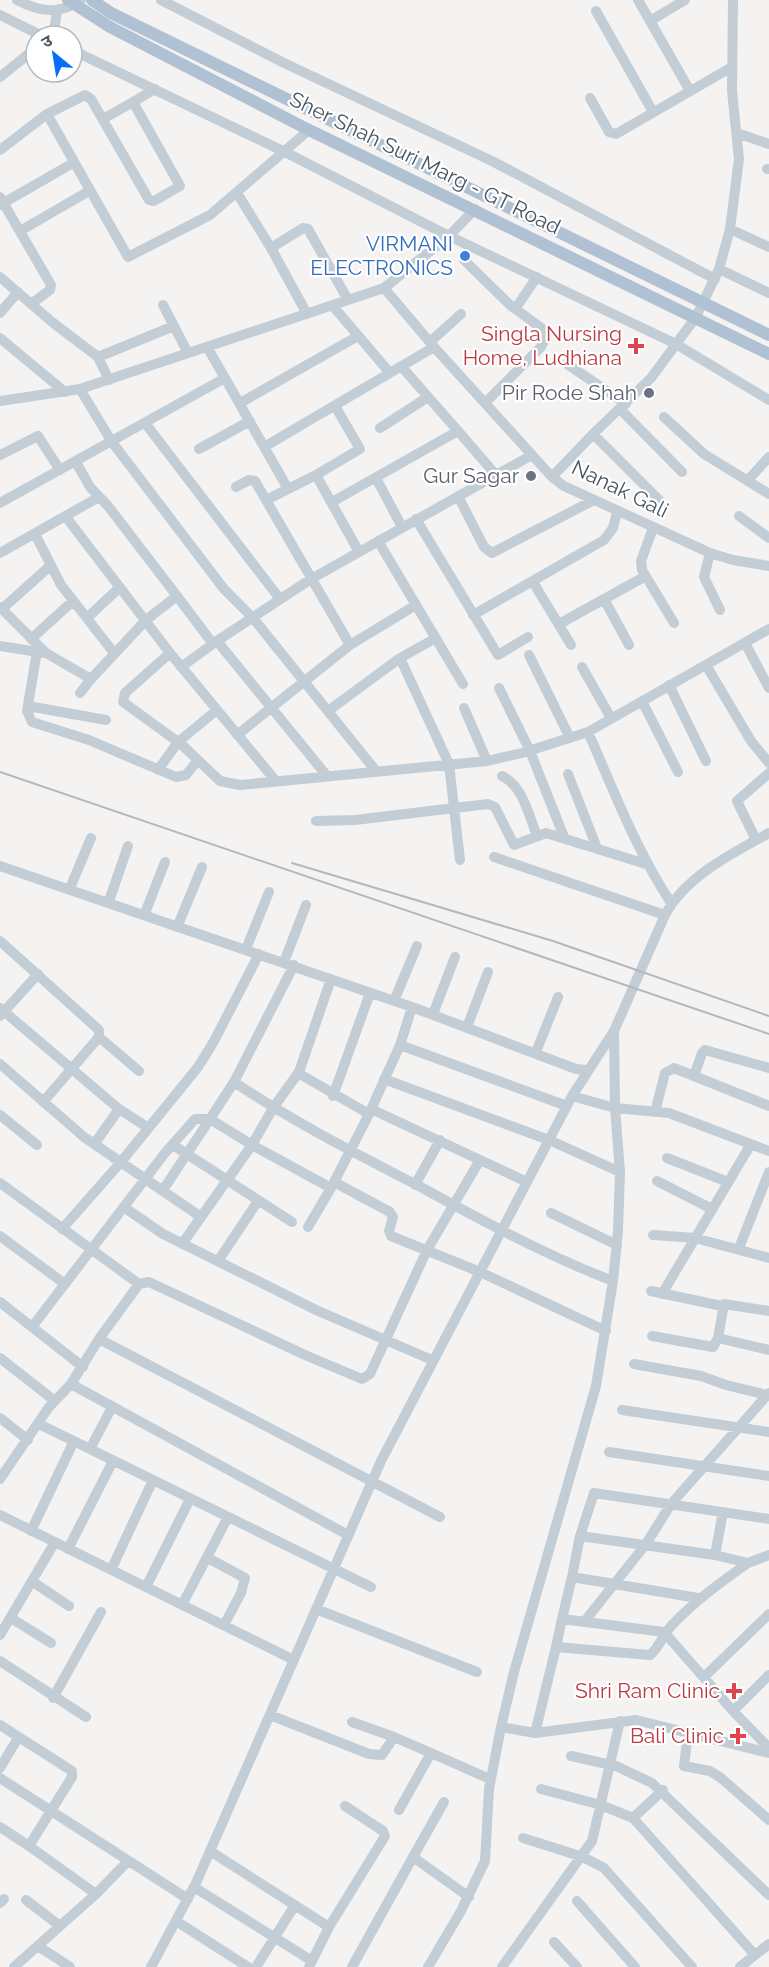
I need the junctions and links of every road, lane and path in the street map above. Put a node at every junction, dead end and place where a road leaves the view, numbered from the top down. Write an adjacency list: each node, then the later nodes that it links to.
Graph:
1 (17, 0): 9 (street)
2 (161, 0): 41 (street)
3 (638, 0): 11 (street)
4 (685, 0): 11 (street)
5 (732, 0): 16 (street)
6 (75, 2): 9 (street); 25 (main road, Sher Shah Suri Marg - GT Road)
7 (97, 3): 48 (main road, Sher Shah Suri Marg - GT Road)
8 (596, 11): 22 (street)
9 (57, 12): 12 (street)
10 (0, 15): 13 (street)
11 (650, 21): 19 (street)
12 (55, 24)
13 (24, 27)
14 (84, 56): 18 (street)
15 (24, 58): 17 (street)
16 (732, 67): 19 (street); 26 (street)
17 (0, 77)
18 (156, 89): 21 (street); 29 (street)
19 (690, 91): 22 (street)
20 (590, 98): 22 (street)
21 (133, 102): 24 (street); 24 (street)
22 (653, 112)
23 (47, 114): 24 (street); 28 (street); 30 (street)
24 (103, 119)
25 (309, 130): 29 (street); 34 (main road, Sher Shah Suri Marg - GT Road)
26 (737, 134): 27 (street); 35 (street)
27 (769, 144)
28 (0, 150)
29 (285, 152): 32 (street); 37 (street)
30 (73, 163): 31 (street); 33 (street)
31 (89, 191): 32 (street); 36 (street)
32 (237, 193): 39 (street)
33 (1, 202): 36 (street)
34 (475, 209): 37 (street); 56 (main road, Sher Shah Suri Marg - GT Road)
35 (730, 229): 38 (street); 41 (street)
36 (20, 231): 49 (street)
37 (449, 236): 43 (street); 44 (street)
38 (769, 247)
39 (271, 248): 47 (street); 54 (street)
40 (464, 260): 52 (street)
41 (717, 274): 46 (street); 48 (street)
42 (0, 277): 45 (street)
43 (537, 277): 52 (street); 61 (street)
44 (384, 288): 47 (street); 62 (street, Nanak Gali)
45 (18, 292): 49 (street); 53 (street)
46 (769, 293)
47 (348, 300): 51 (street)
48 (703, 302): 56 (street); 58 (main road, Sher Shah Suri Marg - GT Road)
49 (31, 304): 66 (street)
50 (163, 305): 57 (street)
51 (332, 305): 54 (street); 59 (street)
52 (516, 309): 78 (street)
53 (0, 313)
54 (307, 314): 63 (street)
55 (460, 314): 62 (street)
56 (696, 317): 61 (street); 65 (main road, Sher Shah Suri Marg - GT Road)
57 (174, 326): 64 (street); 66 (street)
58 (769, 334)
59 (358, 336): 69 (street); 77 (street)
60 (0, 338): 73 (street)
61 (676, 344): 75 (street); 80 (street)
62 (432, 345): 68 (street); 78 (street, Nanak Gali)
63 (207, 347): 64 (street); 70 (street)
64 (188, 353): 71 (street)
65 (769, 354)
66 (98, 357): 71 (street)
67 (567, 364): 80 (street)
68 (401, 366): 69 (street); 74 (street)
69 (390, 373): 79 (street)
70 (225, 378): 77 (street); 83 (street)
71 (109, 380): 72 (street)
72 (80, 390): 73 (street); 87 (street)
73 (65, 392): 76 (street)
74 (428, 397): 84 (street); 85 (street)
75 (769, 400)
76 (0, 401)
77 (240, 403): 82 (street)
78 (484, 403): 91 (street, Nanak Gali)
79 (335, 406): 88 (street); 97 (street)
80 (623, 407): 86 (street); 95 (street)
81 (664, 417): 100 (street)
82 (250, 421): 88 (street); 89 (street)
83 (145, 423): 87 (street); 130 (street)
84 (380, 428)
85 (458, 432): 96 (street); 99 (street)
86 (593, 434): 98 (street); 110 (street)
87 (112, 442): 93 (street); 138 (street)
88 (264, 447): 102 (street)
89 (200, 449)
90 (0, 455): 94 (street)
91 (532, 455): 96 (street); 98 (street, Nanak Gali)
92 (769, 457): 100 (street)
93 (76, 462): 94 (street); 105 (street)
94 (60, 470): 109 (street)
95 (682, 472)
96 (496, 474): 104 (street)
97 (316, 475): 102 (street); 108 (street)
98 (552, 477): 107 (street, Nanak Gali)
99 (376, 478): 108 (street); 115 (street)
100 (748, 480): 103 (street)
101 (236, 487): 106 (street)
102 (288, 489): 106 (street)
103 (769, 494)
104 (458, 496): 107 (street); 114 (street)
105 (99, 497): 113 (street); 129 (street)
106 (266, 500): 126 (street)
107 (592, 501): 111 (street, Nanak Gali)
108 (332, 502): 120 (street)
109 (0, 503)
110 (664, 505)
111 (617, 512): 116 (street, Nanak Gali); 127 (street)
112 (739, 516): 118 (street)
113 (66, 517): 117 (street); 128 (street)
114 (416, 519): 115 (street); 136 (street)
115 (402, 527): 119 (street)
116 (653, 528): 122 (street, Nanak Gali); 125 (street)
117 (35, 534): 121 (street); 123 (street)
118 (769, 538)
119 (378, 540): 120 (street); 133 (street)
120 (359, 552): 126 (street)
121 (0, 553)
122 (710, 553): 124 (street, Nanak Gali); 135 (street)
123 (51, 565): 132 (street); 134 (street)
124 (769, 566)
125 (644, 577): 131 (street); 140 (street)
126 (311, 579): 130 (street); 148 (street)
127 (533, 582): 136 (street); 141 (street)
128 (120, 587): 137 (street); 139 (street)
129 (177, 596): 139 (street); 146 (street)
130 (280, 599): 138 (street)
131 (604, 599): 141 (street); 150 (street)
132 (73, 601): 137 (street); 145 (street)
133 (416, 604): 144 (street); 148 (street)
134 (1, 608): 145 (street)
135 (720, 610)
136 (473, 615): 143 (street)
137 (87, 618): 153 (street)
138 (253, 618): 146 (street); 161 (street)
139 (146, 620): 153 (street); 154 (street)
140 (674, 623)
141 (559, 624): 149 (street)
142 (769, 629): 147 (street)
143 (528, 637)
144 (436, 638): 156 (street); 162 (street)
145 (31, 639): 152 (street)
146 (215, 643): 158 (street); 169 (street)
147 (745, 643): 157 (street); 165 (street)
148 (350, 645): 161 (street)
149 (571, 645)
150 (629, 645)
151 (0, 646): 152 (street)
152 (42, 652): 160 (street); 168 (street)
153 (114, 653): 160 (street)
154 (170, 653): 158 (street); 178 (street)
155 (529, 655): 177 (street)
156 (400, 658): 172 (street); 184 (street)
157 (706, 664): 163 (street); 183 (street)
158 (181, 667): 171 (street)
159 (582, 667): 173 (street)
160 (91, 679): 166 (street)
161 (304, 680): 169 (street); 172 (street)
162 (463, 684)
163 (669, 685): 167 (street); 182 (street)
164 (499, 688): 179 (street)
165 (769, 688)
166 (80, 693)
167 (642, 701): 173 (street); 187 (street)
168 (28, 706): 174 (street); 185 (street)
169 (270, 707): 176 (street); 190 (street)
170 (464, 708): 181 (street)
171 (217, 710): 176 (street); 178 (street)
172 (328, 711): 186 (street)
173 (611, 718): 175 (street)
174 (106, 720)
175 (588, 732): 177 (street); 205 (street)
176 (237, 735): 192 (street)
177 (570, 738): 179 (street)
178 (178, 742): 180 (street); 185 (street)
179 (530, 751): 181 (street); 198 (street)
180 (198, 760): 185 (street); 192 (street)
181 (487, 761): 184 (street)
182 (706, 761)
183 (769, 763)
184 (449, 764): 186 (street); 193 (street)
185 (158, 770)
186 (376, 771): 190 (street)
187 (678, 772)
188 (769, 773): 199 (street)
189 (568, 774): 201 (street)
190 (327, 776): 192 (street)
191 (502, 776): 196 (street)
192 (275, 780)
193 (453, 810): 194 (street); 196 (street); 203 (street)
194 (316, 820)
195 (769, 833): 199 (street)
196 (537, 836): 198 (street)
197 (91, 837): 208 (street)
198 (564, 837): 201 (street)
199 (756, 840): 211 (street)
200 (128, 846): 210 (street)
201 (597, 848): 205 (street)
202 (494, 857): 214 (street)
203 (460, 860)
204 (165, 862): 213 (street)
205 (646, 864): 211 (street)
206 (202, 867): 215 (street)
207 (2, 870): 208 (street)
208 (70, 888): 210 (street)
209 (269, 892): 218 (street)
210 (109, 901): 213 (street)
211 (671, 903): 214 (street)
212 (306, 904): 221 (street)
213 (145, 914): 215 (street)
214 (665, 915): 232 (street)
215 (178, 925): 218 (street)
216 (0, 941): 223 (street)
217 (417, 946): 227 (street)
218 (246, 949): 219 (street)
219 (259, 954): 221 (street); 256 (street)
220 (455, 957): 230 (street)
221 (289, 964): 224 (street); 244 (street)
222 (488, 972): 231 (street)
223 (38, 974): 229 (street); 233 (street)
224 (331, 979): 225 (street); 241 (street)
225 (370, 993): 227 (street); 245 (street)
226 (558, 998): 235 (street)
227 (394, 1001): 228 (street)
228 (412, 1007): 230 (street); 234 (street)
229 (1, 1012): 239 (street)
230 (433, 1014): 231 (street)
231 (467, 1027): 235 (street)
232 (614, 1031): 238 (street); 251 (street)
233 (99, 1037): 239 (street); 240 (street)
234 (400, 1046): 243 (street); 246 (street)
235 (536, 1052): 238 (street)
236 (0, 1064): 247 (street)
237 (769, 1068): 242 (street)
238 (586, 1070): 246 (street)
239 (71, 1071): 247 (street); 250 (street)
240 (139, 1071)
241 (298, 1073): 245 (street); 249 (street)
242 (694, 1076): 248 (street); 253 (street)
243 (384, 1079): 252 (street); 258 (street)
244 (234, 1082): 249 (street); 255 (street)
245 (333, 1096): 252 (street)
246 (569, 1101): 251 (street); 258 (street)
247 (43, 1102): 259 (street)
248 (769, 1106)
249 (273, 1108): 263 (street); 264 (street)
250 (119, 1109): 256 (street); 259 (street)
251 (619, 1109): 253 (street); 270 (street)
252 (370, 1111): 257 (street); 264 (street)
253 (650, 1112): 260 (street)
254 (0, 1115): 261 (street)
255 (210, 1119): 262 (street); 263 (street); 266 (street)
256 (147, 1127): 269 (street)
257 (440, 1140): 268 (street); 279 (street)
258 (549, 1140): 270 (street); 275 (street)
259 (95, 1143): 269 (street)
260 (751, 1144): 265 (street); 276 (street)
261 (37, 1145)
262 (173, 1145): 266 (street); 272 (street)
263 (252, 1145): 273 (street); 278 (street)
264 (350, 1150): 278 (street); 279 (street)
265 (769, 1151)
266 (188, 1155): 273 (street); 280 (street)
267 (668, 1158): 276 (street)
268 (480, 1160): 275 (street); 282 (street)
269 (122, 1162): 272 (street); 289 (street)
270 (620, 1172): 295 (street)
271 (769, 1172): 296 (street)
272 (146, 1179): 280 (street); 283 (street)
273 (225, 1181): 281 (street); 286 (street)
274 (657, 1181): 284 (street)
275 (527, 1182): 290 (street)
276 (728, 1182): 284 (street)
277 (0, 1183): 289 (street)
278 (332, 1185): 288 (street); 298 (street)
279 (415, 1185): 282 (street)
280 (163, 1190): 286 (street)
281 (258, 1201): 287 (street); 300 (street)
282 (454, 1205): 290 (street); 298 (street)
283 (125, 1208): 294 (street); 297 (street)
284 (712, 1209): 293 (street)
285 (551, 1213): 295 (street)
286 (201, 1217): 294 (street)
287 (292, 1222)
288 (308, 1227)
289 (62, 1229): 297 (street)
290 (502, 1231): 301 (street); 302 (street)
291 (653, 1235): 293 (street)
292 (0, 1236): 303 (street)
293 (694, 1238): 296 (street); 306 (street)
294 (182, 1244): 300 (street)
295 (617, 1245): 302 (street)
296 (739, 1248): 299 (street)
297 (91, 1250): 303 (street); 304 (street)
298 (427, 1250): 301 (street); 313 (street)
299 (769, 1258)
300 (218, 1261): 313 (street)
301 (480, 1272): 309 (street); 316 (street)
302 (613, 1281): 309 (street)
303 (65, 1284): 308 (street)
304 (139, 1284): 312 (street); 313 (street)
305 (0, 1302): 308 (street)
306 (722, 1306): 307 (street); 311 (street)
307 (769, 1311)
308 (32, 1327): 318 (street)
309 (606, 1330): 388 (street)
310 (652, 1336): 311 (street)
311 (718, 1338): 314 (street)
312 (99, 1339): 318 (street); 337 (street)
313 (385, 1341): 316 (street)
314 (769, 1350)
315 (0, 1358): 321 (street)
316 (432, 1360): 337 (street)
317 (634, 1364): 320 (street)
318 (83, 1367): 319 (street)
319 (71, 1384): 321 (street); 322 (street)
320 (768, 1394): 326 (street)
321 (55, 1401): 325 (street)
322 (112, 1407): 330 (street); 346 (street)
323 (622, 1410): 326 (street)
324 (0, 1418): 328 (street)
325 (39, 1424): 328 (street); 329 (street)
326 (740, 1428): 327 (street); 333 (street)
327 (769, 1432)
328 (28, 1440): 335 (street)
329 (74, 1441): 330 (street); 345 (street)
330 (90, 1449): 332 (street)
331 (609, 1452): 333 (street)
332 (113, 1461): 336 (street); 350 (street)
333 (707, 1467): 334 (street); 339 (street)
334 (769, 1476)
335 (0, 1479)
336 (153, 1480): 338 (street); 356 (street)
337 (372, 1481): 343 (street); 346 (street)
338 (190, 1498): 342 (street); 360 (street)
339 (671, 1504): 340 (street); 347 (street); 349 (street)
340 (723, 1512): 344 (street); 351 (street)
341 (0, 1515): 345 (street)
342 (228, 1517): 353 (street); 355 (street)
343 (440, 1517)
344 (769, 1519)
345 (31, 1531): 348 (street)
346 (348, 1535): 355 (street)
347 (580, 1536): 349 (street); 357 (street)
348 (55, 1542): 350 (street); 358 (street)
349 (646, 1544): 351 (street); 359 (street)
350 (68, 1549): 356 (street)
351 (715, 1555): 354 (street)
352 (769, 1555): 354 (street)
353 (208, 1558): 363 (street); 371 (street)
354 (748, 1563): 362 (street)
355 (334, 1569): 361 (street); 365 (street)
356 (111, 1570): 360 (street)
357 (572, 1577): 359 (street); 369 (street)
358 (33, 1582): 364 (street); 368 (street)
359 (614, 1583): 362 (street); 370 (street)
360 (147, 1587): 363 (street)
361 (371, 1587)
362 (698, 1599): 372 (street)
363 (183, 1605): 371 (street)
364 (69, 1606)
365 (316, 1609): 376 (street); 378 (street)
366 (101, 1611): 381 (street)
367 (769, 1614): 379 (street)
368 (10, 1618): 373 (street); 374 (street)
369 (562, 1619): 370 (street); 375 (street)
370 (584, 1622): 372 (street)
371 (224, 1625): 376 (street)
372 (664, 1632): 375 (street); 379 (street)
373 (0, 1635)
374 (51, 1643)
375 (556, 1647): 389 (street)
376 (294, 1660): 383 (street)
377 (0, 1661): 381 (street)
378 (477, 1672)
379 (704, 1677): 382 (street)
380 (768, 1677): 382 (street)
381 (53, 1698): 384 (street)
382 (733, 1711): 393 (street)
383 (270, 1715): 391 (street); 413 (street)
384 (86, 1717)
385 (620, 1721): 389 (street); 390 (street); 397 (street)
386 (351, 1722): 391 (street)
387 (0, 1725): 392 (street)
388 (507, 1728): 389 (street); 400 (street)
389 (535, 1733)
390 (688, 1733): 395 (street); 409 (street)
391 (394, 1737): 394 (street)
392 (18, 1738): 398 (street); 407 (street)
393 (769, 1748)
394 (431, 1753): 400 (street); 406 (street)
395 (769, 1753)
396 (572, 1756): 397 (street)
397 (610, 1765): 402 (street); 404 (street)
398 (0, 1768)
399 (0, 1778): 407 (street)
400 (490, 1779): 420 (street)
401 (541, 1789): 404 (street)
402 (663, 1790): 408 (street); 419 (street)
403 (444, 1802): 414 (street)
404 (600, 1805): 408 (street); 415 (street)
405 (345, 1806): 427 (street)
406 (399, 1810)
407 (50, 1811): 412 (street); 416 (street)
408 (633, 1818): 432 (street)
409 (769, 1820)
410 (0, 1827): 412 (street)
411 (523, 1838): 415 (street)
412 (29, 1846): 418 (street)
413 (210, 1851): 417 (street); 424 (street)
414 (413, 1857): 420 (street); 440 (street)
415 (583, 1857): 442 (street); 444 (street)
416 (128, 1861): 418 (street); 421 (street)
417 (194, 1887): 421 (street); 428 (street)
418 (96, 1894): 426 (street)
419 (769, 1895)
420 (469, 1897): 441 (street)
421 (188, 1899): 425 (street)
422 (26, 1900): 426 (street)
423 (577, 1901): 443 (street)
424 (296, 1905): 427 (street); 428 (street)
425 (176, 1921): 435 (street); 438 (street)
426 (60, 1926): 431 (street)
427 (329, 1927): 433 (street)
428 (274, 1937): 433 (street); 439 (street)
429 (554, 1942): 434 (street)
430 (769, 1944): 432 (street)
431 (38, 1946): 436 (street); 437 (street)
432 (755, 1955): 445 (street)
433 (310, 1964)
434 (570, 1965)
435 (152, 1966)
436 (14, 1967)
437 (70, 1967)
438 (248, 1967)
439 (256, 1967)
440 (352, 1967)
441 (428, 1967)
442 (502, 1967)
443 (635, 1967)
444 (692, 1967)
445 (740, 1967)

